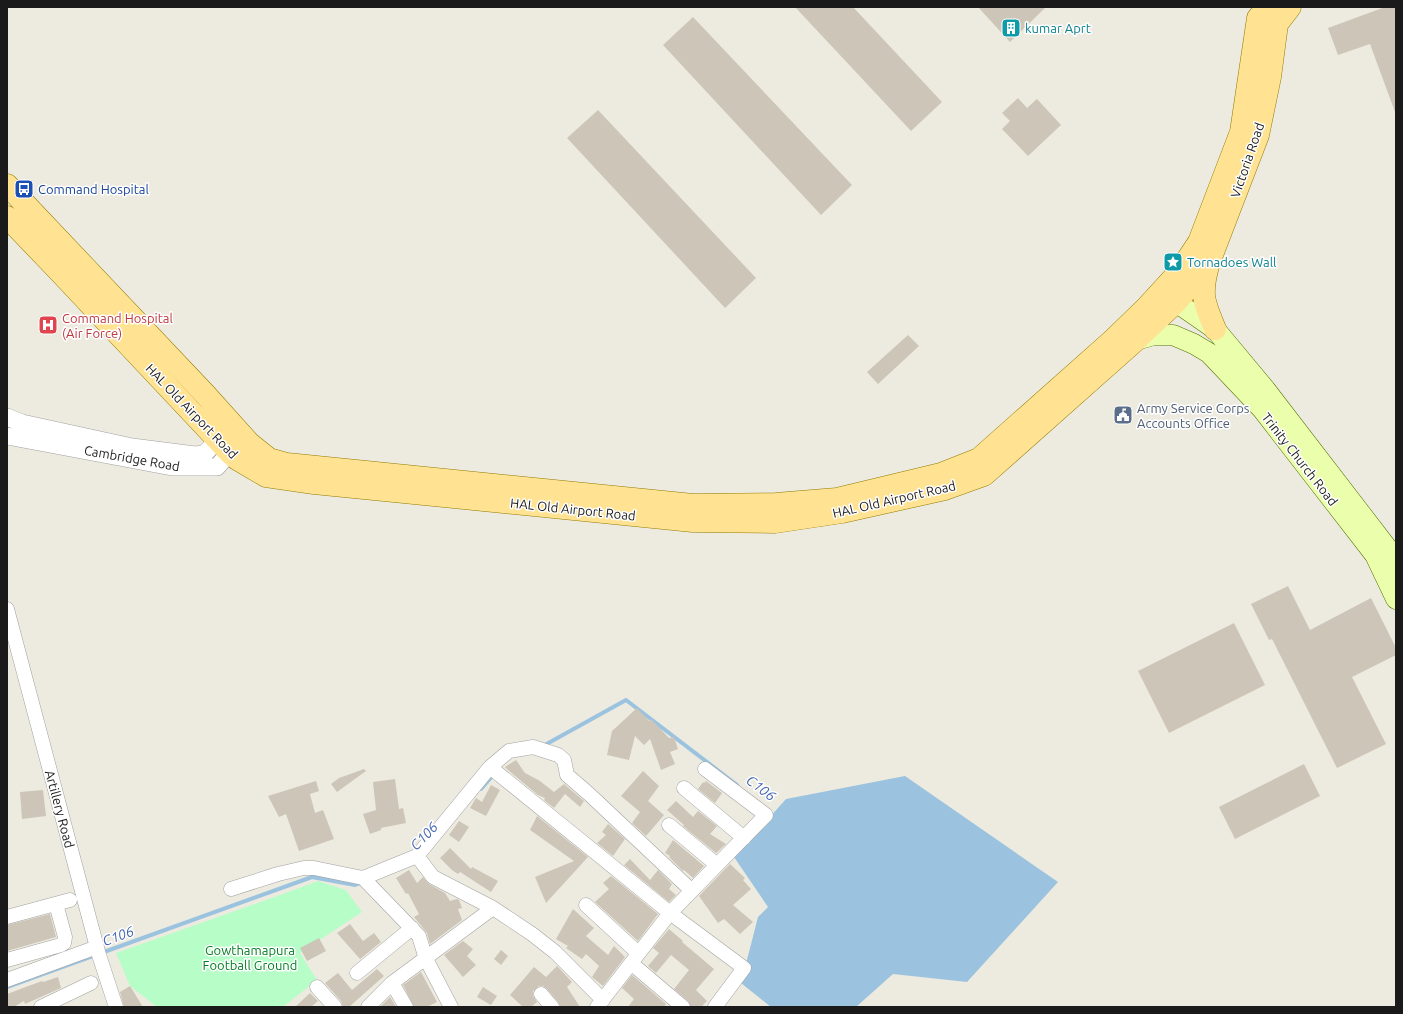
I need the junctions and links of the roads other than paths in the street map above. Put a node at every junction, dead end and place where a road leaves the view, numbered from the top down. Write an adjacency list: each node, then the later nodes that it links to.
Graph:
1 (1269, 7): 6 (main road, Victoria Road)
2 (1290, 7): 5 (main road, Victoria Road)
3 (7, 185): 11 (main road, HAL Old Airport Road)
4 (7, 217): 11 (main road, HAL Old Airport Road)
5 (1208, 265): 6 (main road, Victoria Road); 7 (main road)
6 (1169, 297): 7 (main road, Trinity Church Road); 8 (main road, HAL Old Airport Road); 11 (main road, HAL Old Airport Road)
7 (1215, 330): 12 (main road, Trinity Church Road)
8 (1136, 340): 11 (main road, HAL Old Airport Road); 13 (main road, Trinity Church Road)
9 (7, 417): 11 (street, Cambridge Road)
10 (7, 436): 11 (street, Cambridge Road)
11 (230, 438)
12 (1396, 566)
13 (1396, 599)
14 (7, 609): 32 (street, Artillery Road)
15 (490, 767): 20 (street); 24 (street); 29 (street)
16 (705, 769): 19 (street)
17 (684, 788): 19 (street)
18 (669, 825): 21 (street)
19 (744, 838): 21 (street)
20 (419, 859): 22 (street); 28 (street)
21 (717, 865): 24 (street)
22 (363, 878): 23 (street); 31 (street)
23 (231, 889)
24 (692, 890): 29 (street)
25 (70, 900): 26 (street)
26 (56, 904): 30 (street); 35 (street)
27 (586, 905): 33 (street)
28 (493, 908): 34 (street); 42 (street)
29 (670, 913): 33 (street); 51 (street)
30 (7, 917)
31 (412, 928): 34 (street); 36 (street)
32 (97, 947): 37 (street); 44 (street, Artillery Road)
33 (634, 958): 42 (street); 50 (street)
34 (426, 959): 39 (street); 48 (street)
35 (7, 960)
36 (357, 973)
37 (7, 980)
38 (91, 983): 43 (street)
39 (392, 983): 46 (street); 47 (street)
40 (317, 987): 45 (street)
41 (541, 994): 49 (street)
42 (600, 1003)
43 (41, 1007)
44 (116, 1007)
45 (335, 1007)
46 (368, 1007)
47 (406, 1007)
48 (451, 1007)
49 (552, 1007)
50 (683, 1007)
51 (715, 1007)

